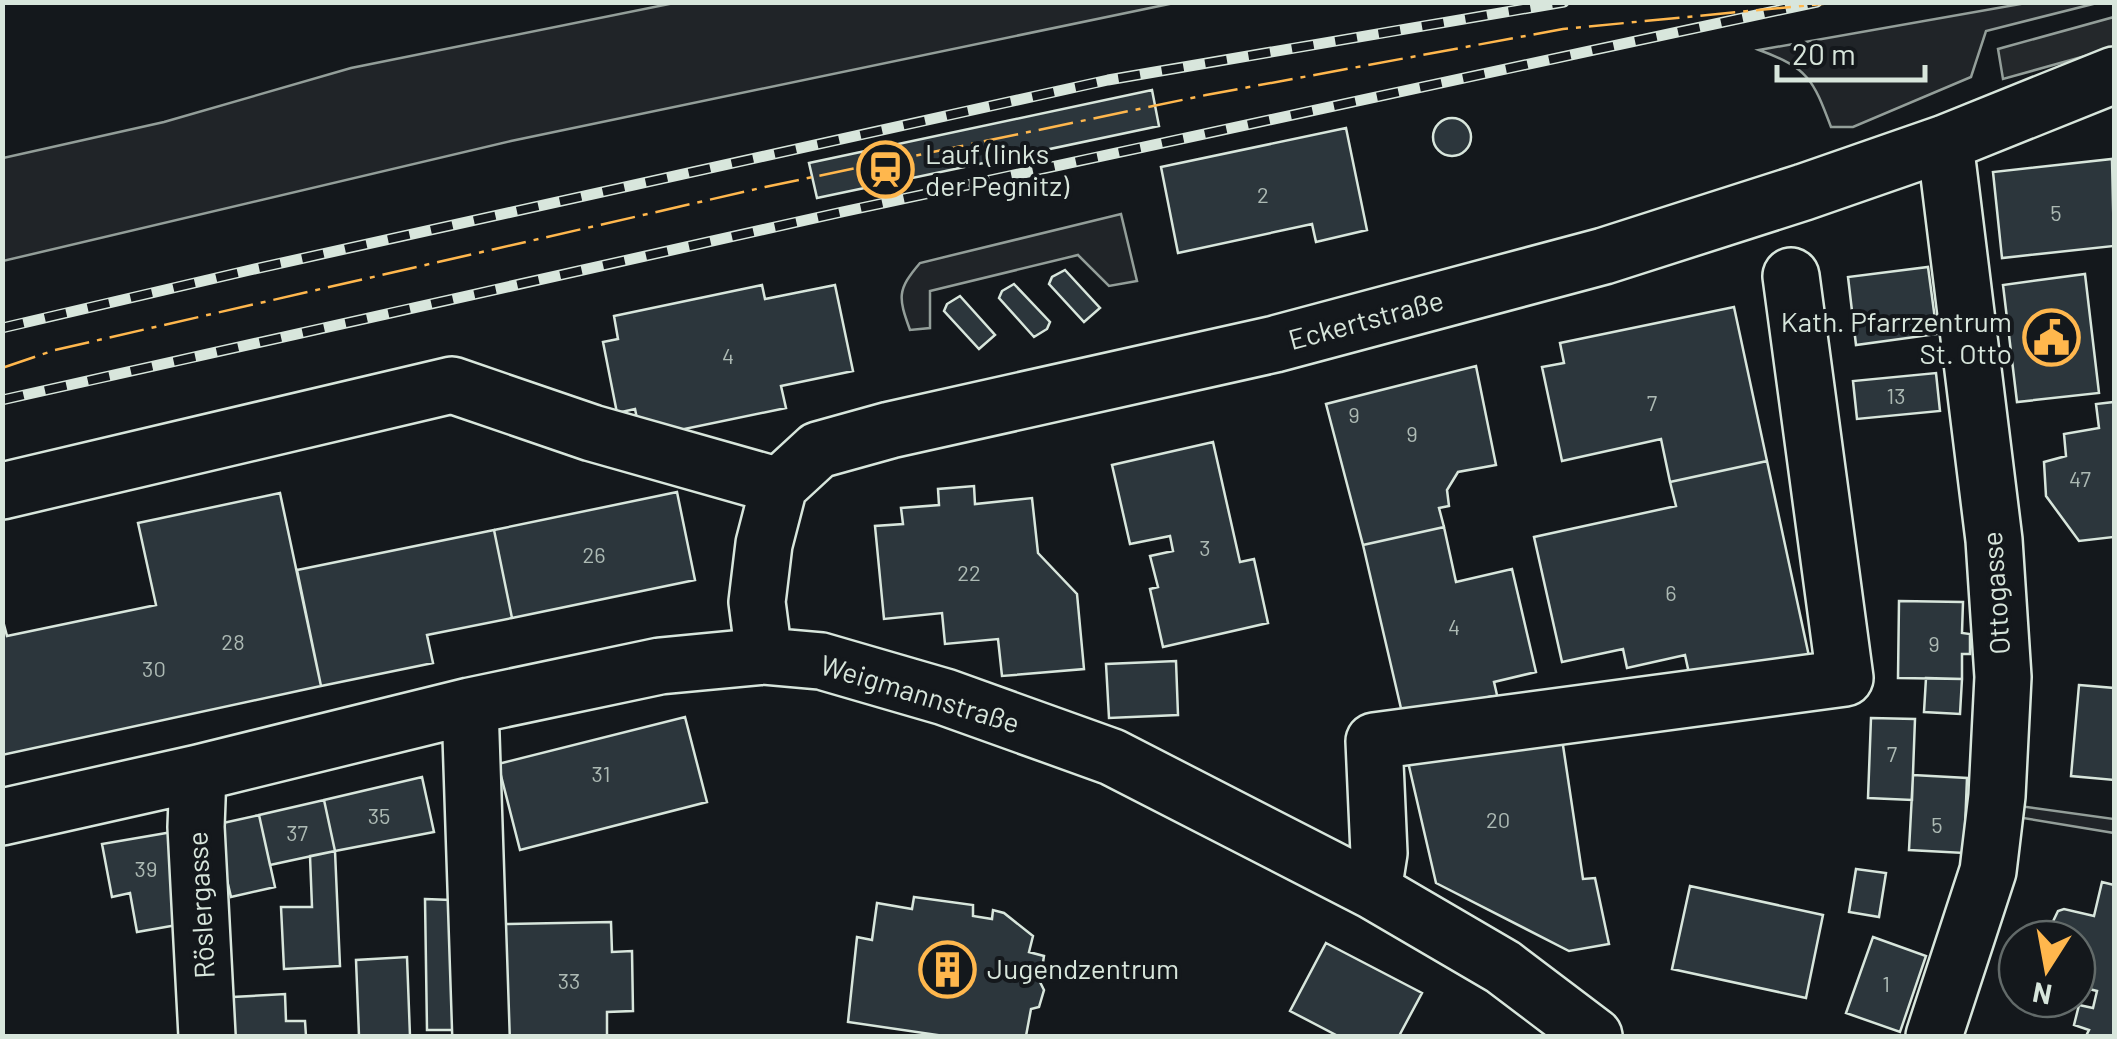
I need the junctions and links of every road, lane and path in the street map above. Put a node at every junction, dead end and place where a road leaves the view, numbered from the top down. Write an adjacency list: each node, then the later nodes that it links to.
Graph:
1 (2114, 75): 2 (street, Eckertstraße)
2 (1945, 143): 4 (street, Eckertstraße); 14 (street, Ottogasse)
3 (1792, 276): 10 (street)
4 (780, 486): 5 (street); 6 (street)
5 (2, 491)
6 (764, 656): 7 (street, Weigmannstraße); 10 (street, Weigmannstraße)
7 (470, 706): 8 (street, Weigmannstraße); 12 (street)
8 (198, 773): 9 (street, Weigmannstraße); 11 (street, Röslergasse)
9 (2, 817)
10 (1373, 891): 13 (street, Weigmannstraße)
11 (207, 1036)
12 (481, 1036)
13 (1594, 1036)
14 (1934, 1036)

